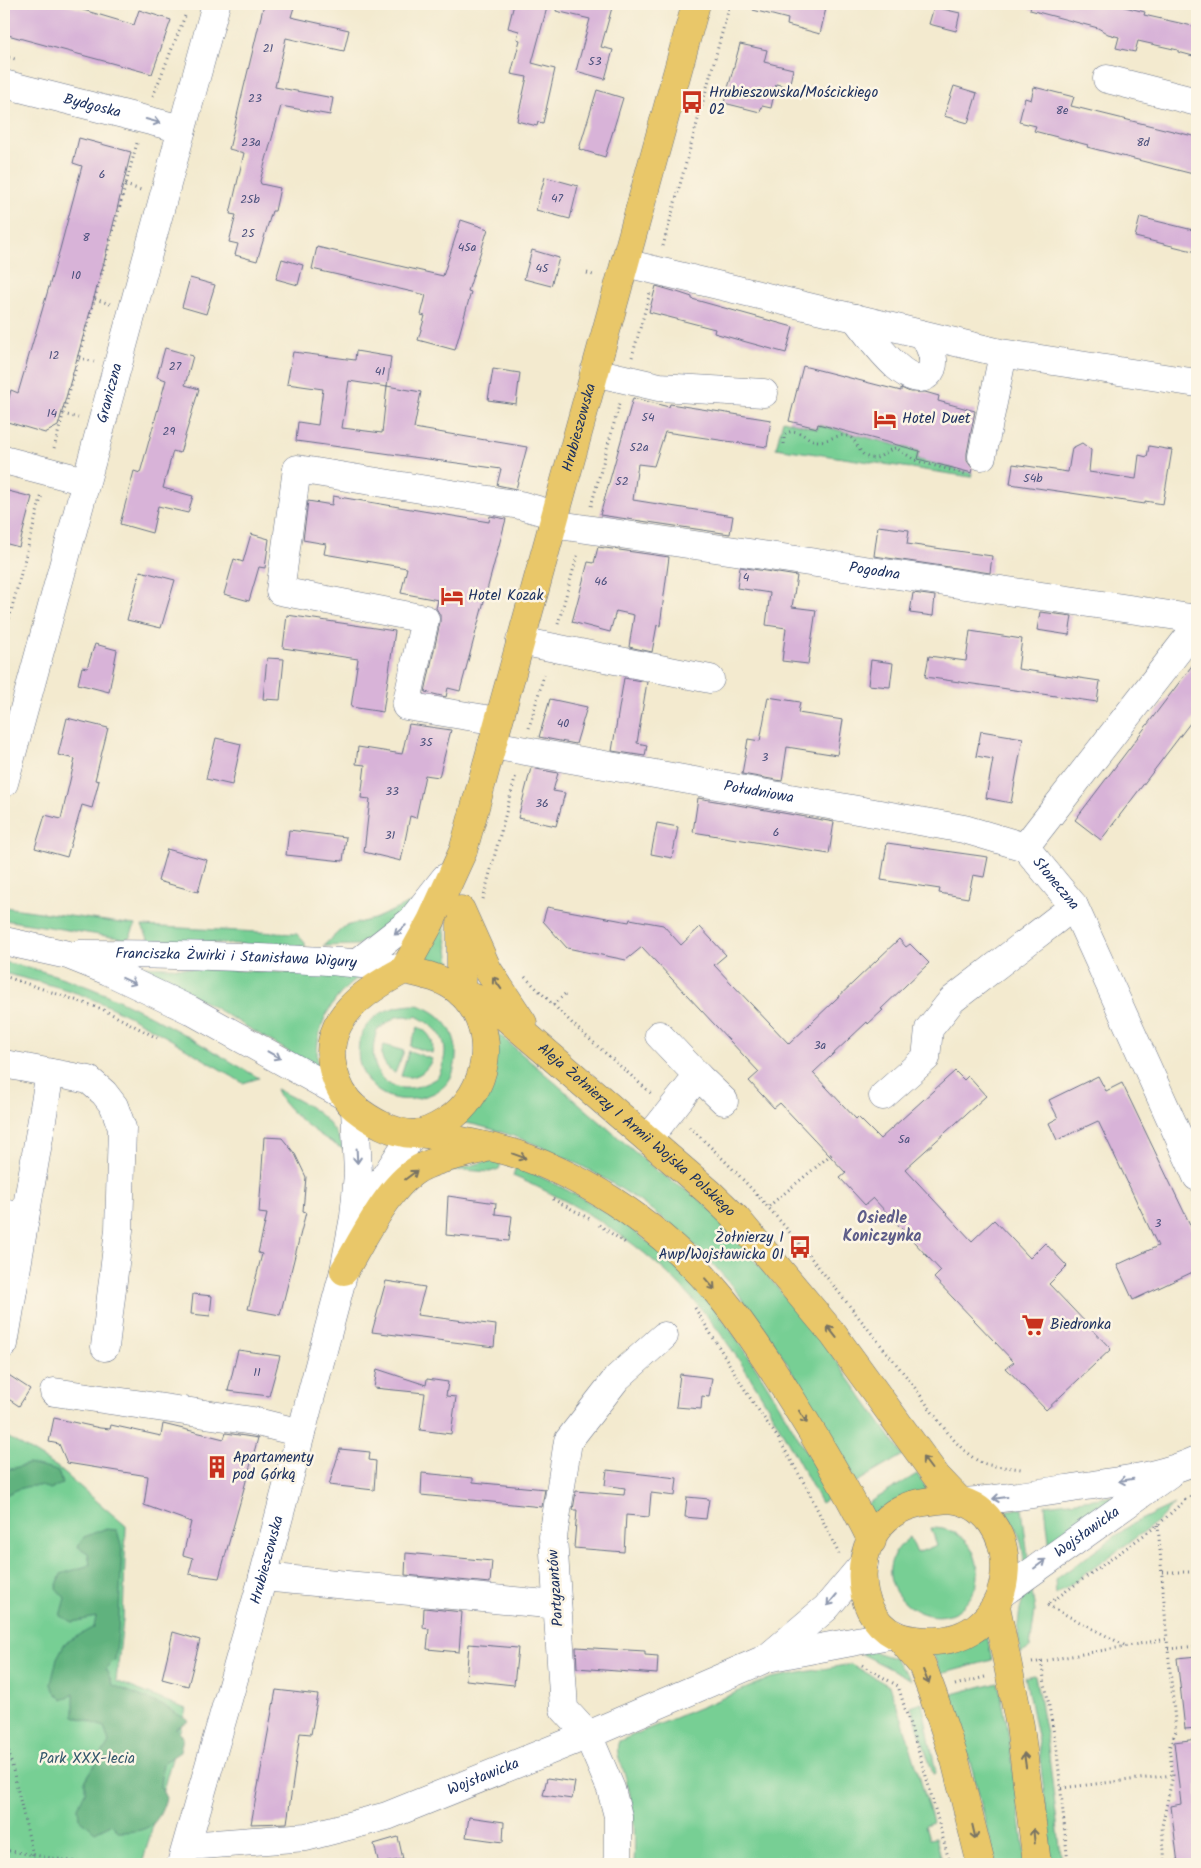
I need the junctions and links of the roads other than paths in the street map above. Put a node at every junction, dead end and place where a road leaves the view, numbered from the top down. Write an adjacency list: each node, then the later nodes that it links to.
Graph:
1 (216, 4): 6 (street, Graniczna)
2 (696, 4): 7 (main road, Hrubieszowska)
3 (1107, 79): 5 (street)
4 (4, 84): 6 (street, Bydgoska, one-way to 6)
5 (1197, 102)
6 (182, 129): 16 (street, Graniczna)
7 (625, 263): 8 (street); 11 (main road, Hrubieszowska)
8 (855, 318): 9 (street); 9 (street)
9 (924, 335): 10 (street)
10 (1003, 354): 12 (street); 14 (street)
11 (594, 372): 13 (street); 17 (main road, Hrubieszowska)
12 (1197, 383)
13 (764, 393)
14 (982, 456)
15 (4, 460): 16 (street)
16 (85, 481): 23 (street, Graniczna)
17 (554, 519): 18 (street, Pogodna); 20 (main road, Hrubieszowska); 22 (street, Pogodna)
18 (1197, 619)
19 (1197, 626): 24 (street, Słoneczna)
20 (520, 641): 21 (street); 22 (main road, Hrubieszowska)
21 (710, 679)
22 (495, 733): 24 (street, Południowa); 25 (main road, Hrubieszowska)
23 (4, 784)
24 (1026, 847): 26 (street, Słoneczna)
25 (458, 859): 27 (main road); 30 (street, one-way to 30); 31 (main road)
26 (1074, 906): 38 (street); 44 (street, Słoneczna)
27 (461, 910): 32 (main road); 34 (main road, one-way to 27)
28 (4, 942): 29 (street, Franciszka Żwirki i Stanisława Wigury)
29 (68, 955): 30 (street, Franciszka Żwirki i Stanisława Wigury); 39 (street, Franciszka Żwirki i Stanisława Wigury, one-way to 39)
30 (357, 963): 31 (street, Franciszka Żwirki i Stanisława Wigury)
31 (404, 970): 32 (main road); 39 (main road)
32 (461, 992): 34 (main road, Aleja Żołnierzy I Armii Wojska Polskiego); 41 (main road)
33 (659, 1035): 37 (street)
34 (532, 1039): 42 (main road, Aleja Żołnierzy I Armii Wojska Polskiego)
35 (4, 1064): 36 (street)
36 (50, 1073): 45 (street); 49 (street)
37 (698, 1076): 40 (street); 42 (street)
38 (883, 1096)
39 (349, 1101): 41 (main road); 46 (street, one-way to 46)
40 (724, 1101)
41 (417, 1134): 43 (main road); 46 (street)
42 (648, 1139): 53 (main road, Aleja Żołnierzy I Armii Wojska Polskiego, one-way to 42)
43 (492, 1147): 46 (main road, one-way to 43); 54 (main road, one-way to 54)
44 (1197, 1177)
45 (14, 1216): 48 (street)
46 (344, 1271): 51 (street, Hrubieszowska)
47 (664, 1336): 57 (street, Partyzantów)
48 (4, 1344)
49 (105, 1347)
50 (54, 1392): 51 (street)
51 (300, 1433): 55 (street, Hrubieszowska)
52 (1186, 1465): 53 (street, Wojsławicka, one-way to 53); 56 (street, Wojsławicka, one-way to 52)
53 (962, 1501): 54 (main road); 56 (main road)
54 (868, 1552): 58 (main road); 59 (street, Wojsławicka, one-way to 59)
55 (263, 1577): 57 (street); 61 (street, Hrubieszowska)
56 (998, 1600): 58 (main road); 64 (main road, one-way to 56)
57 (558, 1605): 60 (street, Partyzantów)
58 (897, 1635): 59 (street, Wojsławicka); 63 (main road, one-way to 63)
59 (767, 1658): 60 (street, Wojsławicka)
60 (588, 1735): 61 (street, Wojsławicka); 62 (street, Partyzantów)
61 (186, 1858)
62 (618, 1864)
63 (981, 1864)
64 (1037, 1864)

